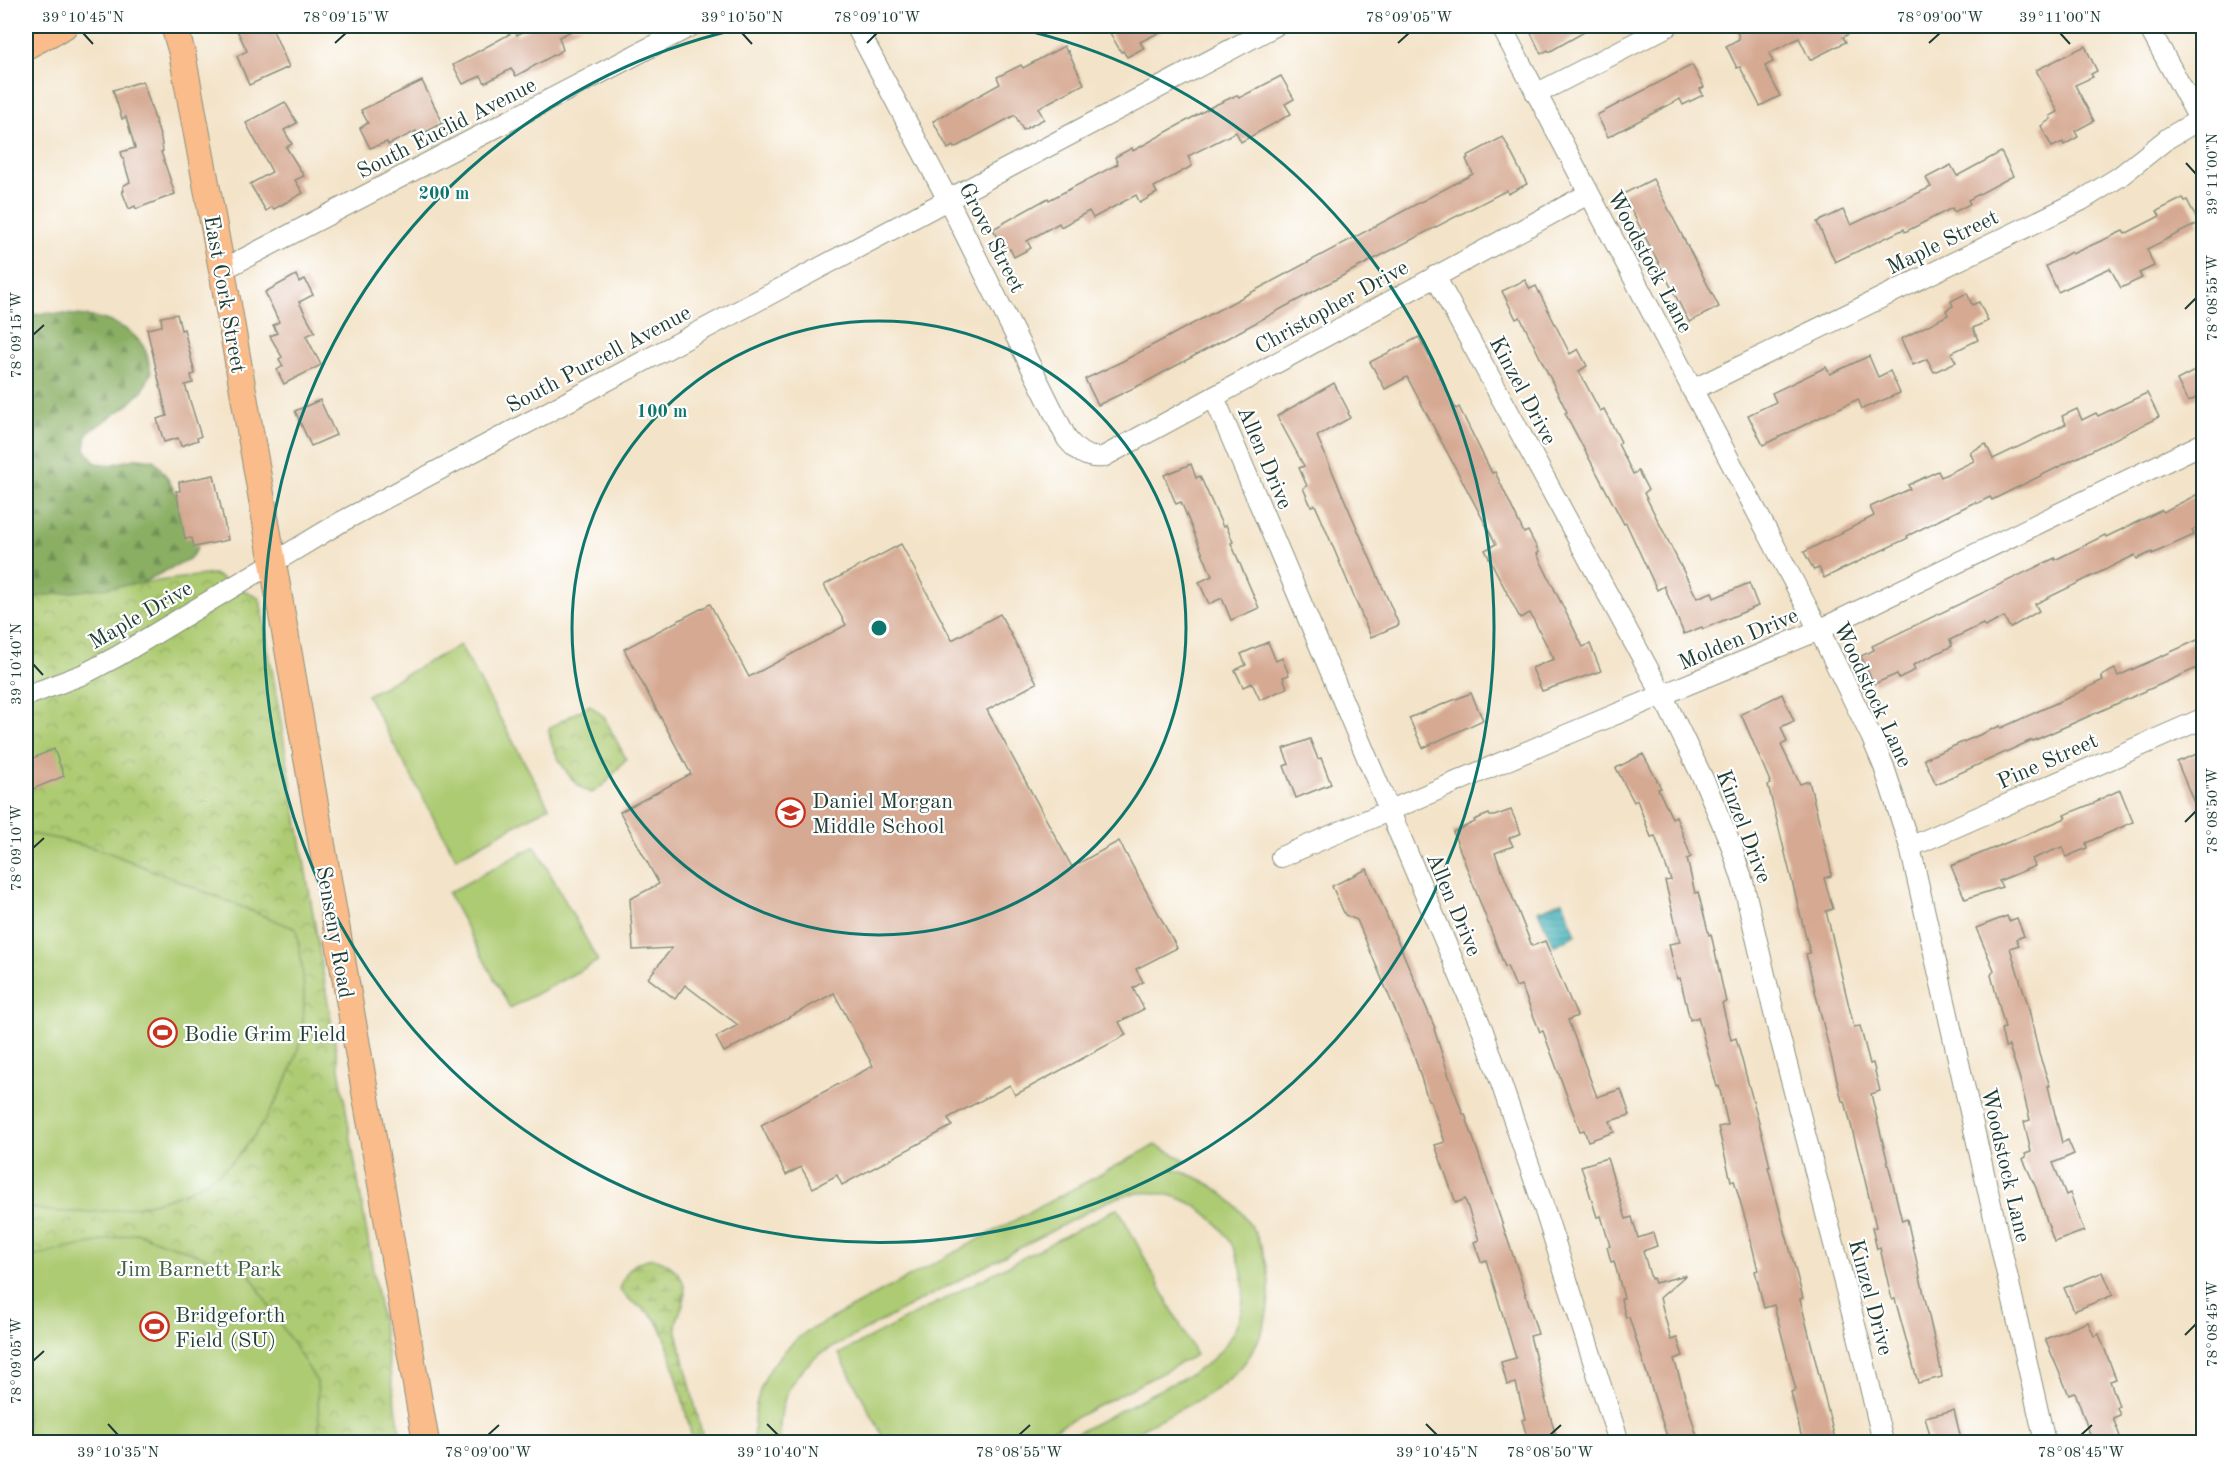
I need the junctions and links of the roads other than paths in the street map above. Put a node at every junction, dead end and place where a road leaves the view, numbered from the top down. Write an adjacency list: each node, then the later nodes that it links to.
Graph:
1 (64, 26): 9 (main road)
2 (174, 26): 14 (main road, East Cork Street)
3 (691, 26): 14 (street, South Euclid Avenue)
4 (856, 26): 13 (street, Grove Street)
5 (1275, 26): 13 (street, South Purcell Avenue)
6 (1501, 26): 10 (street, Woodstock Lane)
7 (1668, 26): 10 (street)
8 (2148, 26): 11 (street)
9 (26, 46)
10 (1536, 94): 12 (street, Woodstock Lane)
11 (2202, 122): 16 (street, Maple Street)
12 (1588, 194): 15 (street, Christopher Drive); 16 (street, Woodstock Lane)
13 (948, 200): 19 (street, Grove Street); 20 (street, South Purcell Avenue)
14 (222, 270): 20 (main road, East Cork Street)
15 (1435, 276): 17 (street, Christopher Drive); 23 (street, Kinzel Drive)
16 (1692, 390): 21 (street, Woodstock Lane)
17 (1214, 397): 19 (street, Christopher Drive); 25 (street, Allen Drive)
18 (2204, 443): 21 (street, Molden Drive)
19 (1096, 458)
20 (273, 564): 22 (street, Maple Drive); 28 (main road, Senseny Road)
21 (1819, 630): 23 (street, Molden Drive); 26 (street, Woodstock Lane)
22 (26, 696)
23 (1663, 696): 25 (street, Molden Drive); 30 (street, Kinzel Drive)
24 (2204, 718): 26 (street, Pine Street)
25 (1390, 812): 27 (street, Molden Drive); 29 (street, Allen Drive)
26 (1910, 847): 31 (street, Woodstock Lane)
27 (1281, 857)
28 (426, 1443)
29 (1619, 1443)
30 (1883, 1443)
31 (2045, 1443)

